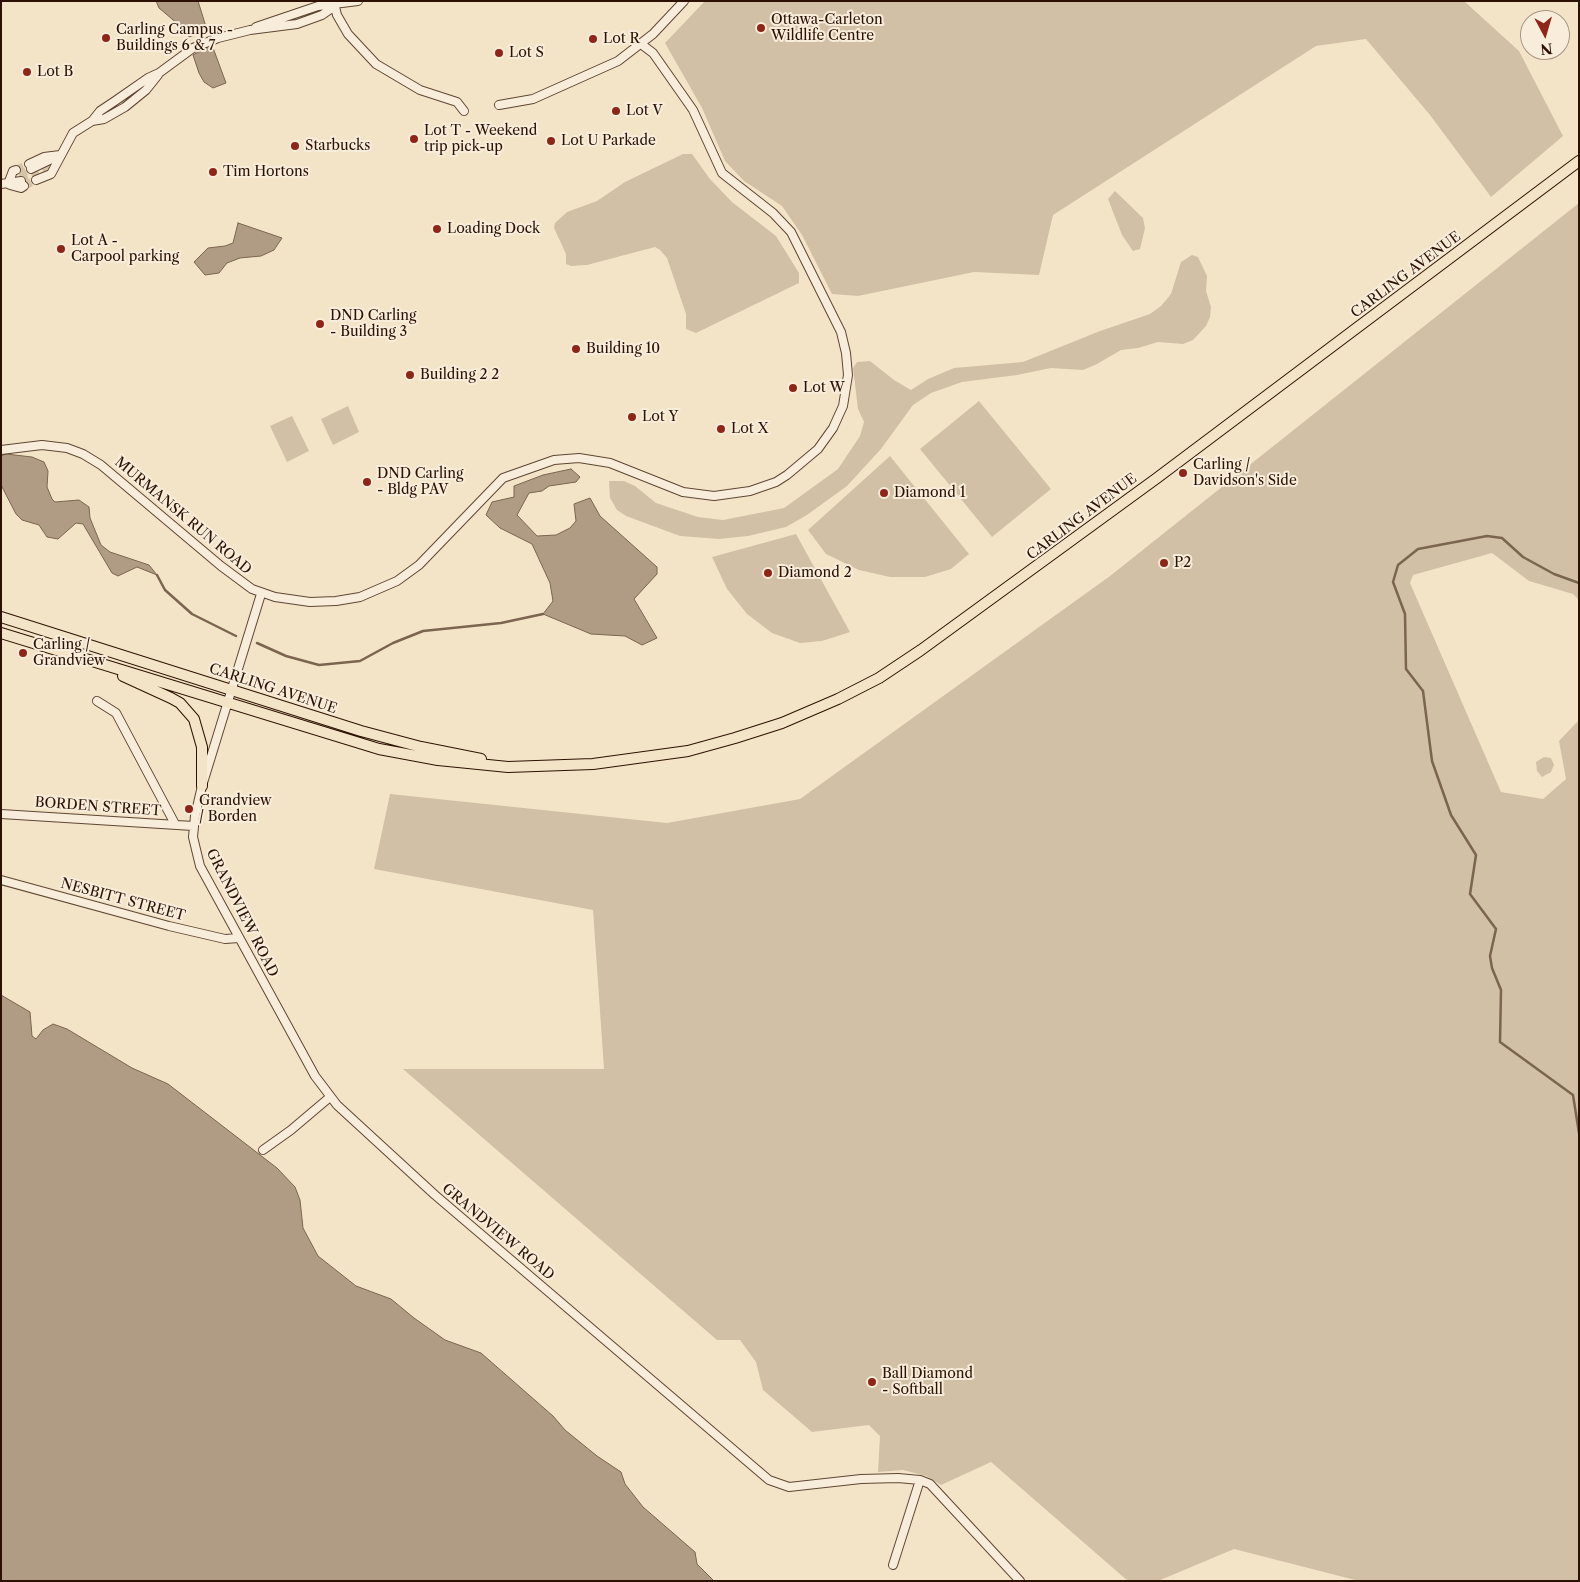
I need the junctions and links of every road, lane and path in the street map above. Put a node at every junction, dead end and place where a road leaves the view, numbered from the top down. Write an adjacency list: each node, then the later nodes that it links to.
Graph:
1 (351, 1): 2 (street); 4 (street)
2 (358, 1)
3 (684, 1): 5 (street)
4 (334, 3): 7 (street); 8 (street)
5 (641, 44): 6 (street); 14 (street, MURMANSK RUN ROAD)
6 (499, 105)
7 (464, 111)
8 (60, 155): 10 (street); 11 (street)
9 (1579, 161): 21 (main road, CARLING AVENUE)
10 (30, 166)
11 (36, 180)
12 (5, 184): 12 (street)
13 (1, 450): 14 (street, MURMANSK RUN ROAD)
14 (261, 594): 18 (street, GRANDVIEW ROAD)
15 (1, 616): 18 (main road, CARLING AVENUE)
16 (1, 633): 17 (main road, CARLING AVENUE)
17 (78, 656): 20 (main road, CARLING AVENUE); 22 (main road)
18 (232, 690): 20 (street, GRANDVIEW ROAD); 21 (main road, CARLING AVENUE)
19 (97, 701): 24 (street)
20 (227, 703): 21 (main road, CARLING AVENUE); 22 (street, GRANDVIEW ROAD)
21 (541, 766)
22 (202, 786): 25 (street, GRANDVIEW ROAD)
23 (1, 814): 24 (street, BORDEN STREET)
24 (175, 824): 25 (street, BORDEN STREET)
25 (193, 826): 27 (street, GRANDVIEW ROAD)
26 (1, 880): 27 (street, NESBITT STREET)
27 (239, 938): 28 (street, GRANDVIEW ROAD)
28 (330, 1097): 29 (street); 30 (street, GRANDVIEW ROAD)
29 (263, 1150)
30 (920, 1480): 31 (street); 32 (street, GRANDVIEW ROAD)
31 (893, 1565)
32 (1020, 1581)

